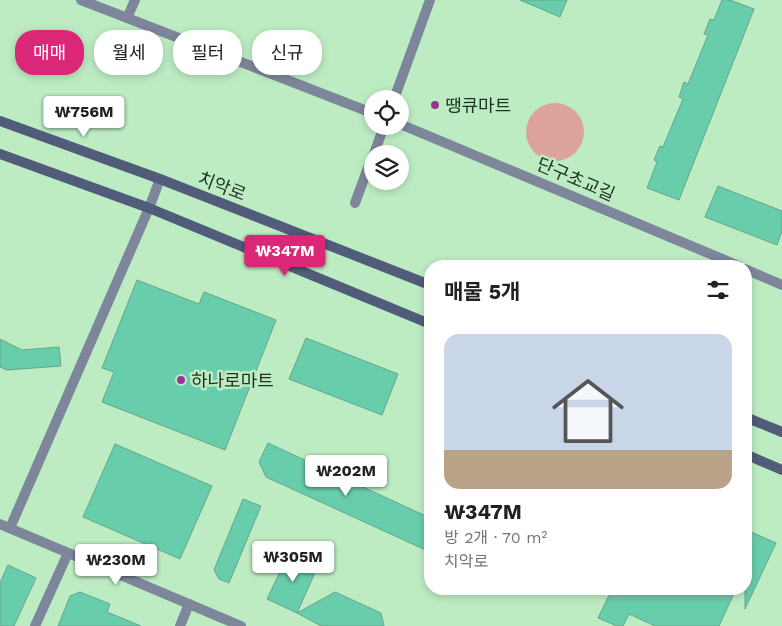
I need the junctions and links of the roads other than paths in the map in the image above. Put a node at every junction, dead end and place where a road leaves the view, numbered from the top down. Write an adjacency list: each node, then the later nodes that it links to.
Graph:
1 (81, 0): 4 (street)
2 (135, 0): 4 (street)
3 (430, 0): 5 (street)
4 (127, 18): 6 (street)
5 (397, 90)
6 (364, 110)
7 (0, 120): 10 (main road, 치악로)
8 (409, 128): 14 (street, 단구초교길)
9 (0, 154): 13 (main road)
10 (160, 179): 13 (street); 16 (main road, 치악로)
11 (364, 179): 12 (street)
12 (355, 203)
13 (149, 208): 18 (main road); 23 (street)
14 (725, 260)
15 (752, 272): 17 (street)
16 (424, 284)
17 (782, 284)
18 (424, 322)
19 (752, 419): 20 (main road)
20 (782, 432)
21 (752, 457): 22 (main road)
22 (782, 470)
23 (5, 526): 24 (street)
24 (68, 552): 25 (street); 26 (street)
25 (189, 604): 27 (street); 28 (street)
26 (35, 626)
27 (180, 626)
28 (241, 626)

